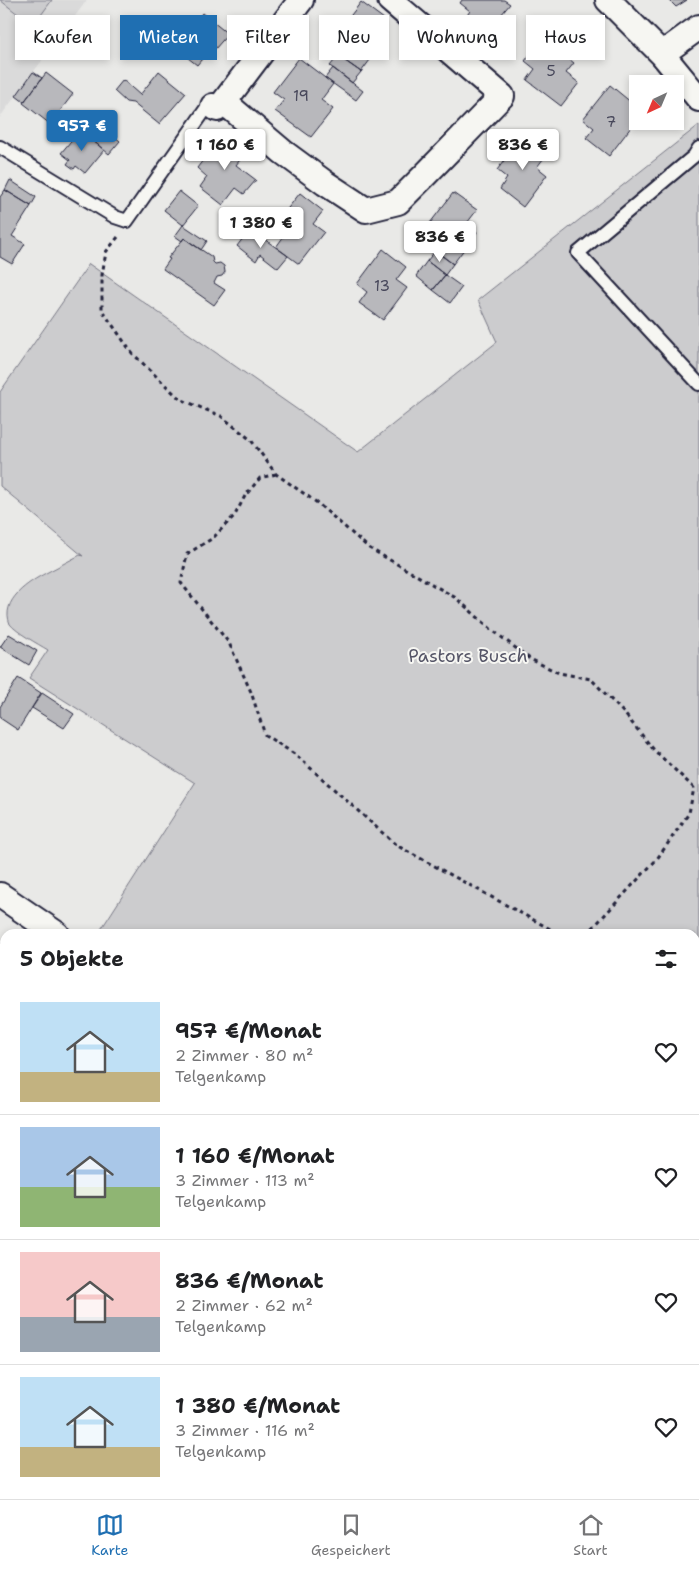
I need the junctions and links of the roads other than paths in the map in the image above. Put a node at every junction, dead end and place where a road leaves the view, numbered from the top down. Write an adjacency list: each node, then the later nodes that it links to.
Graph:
1 (301, 0): 7 (street)
2 (390, 0): 7 (street)
3 (608, 0): 5 (street)
4 (699, 27): 5 (street)
5 (662, 54): 6 (street)
6 (699, 99)
7 (217, 102): 8 (lane)
8 (0, 147)
9 (699, 148): 10 (lane)
10 (699, 384)
11 (0, 895): 12 (street)
12 (50, 929)

